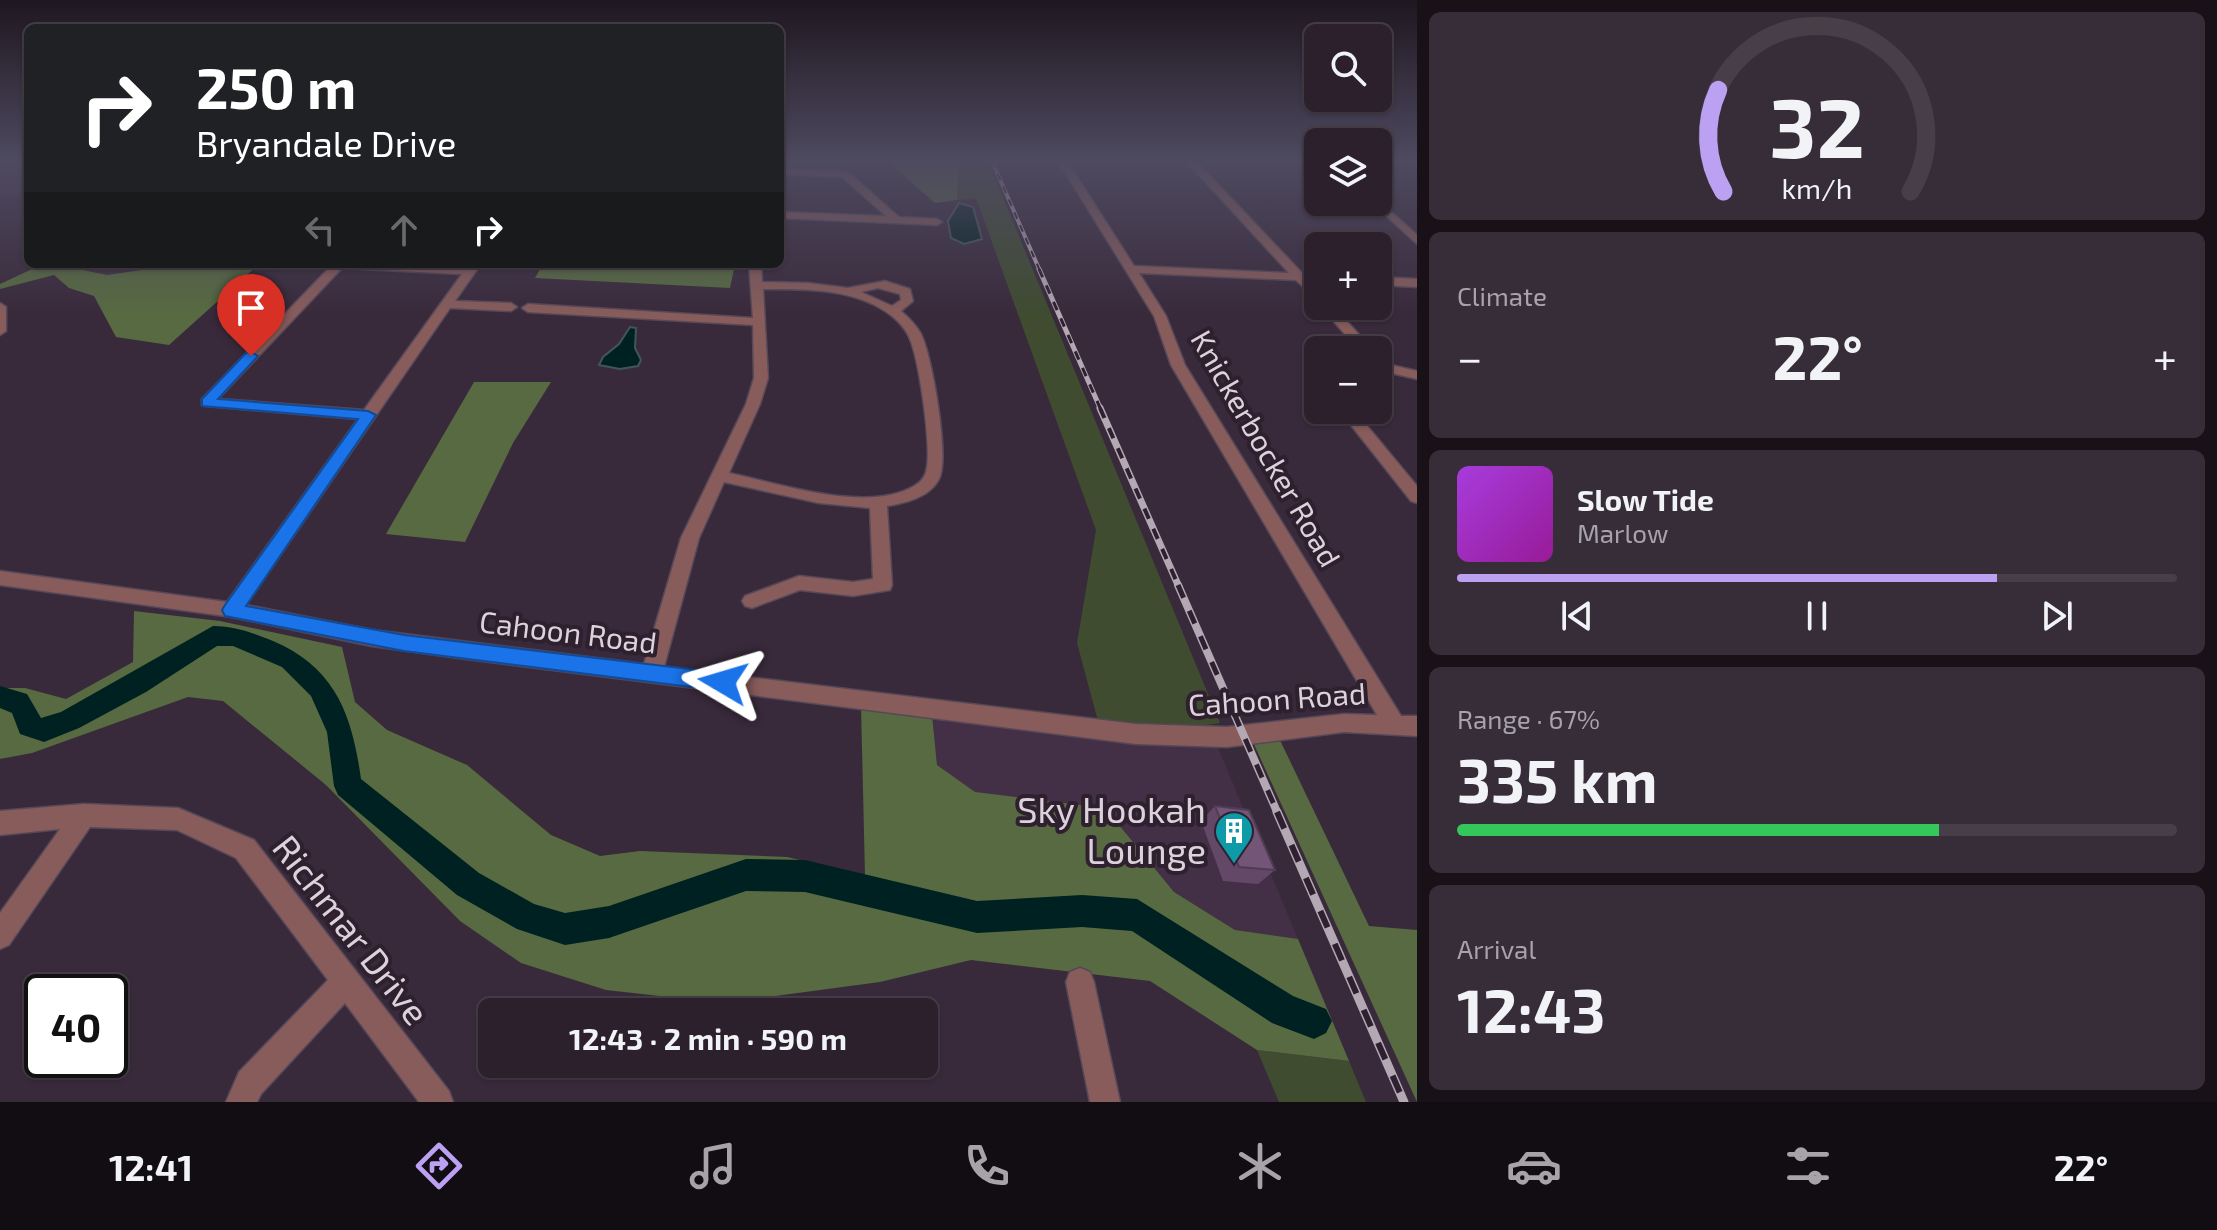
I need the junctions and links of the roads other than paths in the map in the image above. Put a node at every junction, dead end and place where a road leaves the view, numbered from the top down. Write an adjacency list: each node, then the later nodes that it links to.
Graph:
1 (888, 212): 6 (street)
2 (1095, 212): 12 (street, Knickerbocker Road)
3 (1239, 212): 13 (street)
4 (784, 215): 6 (street)
5 (1391, 216): 8 (street)
6 (896, 220): 7 (street)
7 (937, 222)
8 (1417, 241)
9 (335, 268): 31 (street)
10 (471, 268): 20 (street)
11 (755, 268): 18 (street)
12 (1131, 269): 13 (street); 40 (street, Knickerbocker Road)
13 (1299, 277): 14 (street); 15 (street)
14 (1304, 277)
15 (1304, 282)
16 (1392, 282): 17 (street)
17 (1417, 283)
18 (755, 286): 19 (street); 26 (street)
19 (849, 292): 24 (street); 24 (street)
20 (447, 304): 22 (street); 31 (street)
21 (0, 307): 27 (street)
22 (511, 307)
23 (528, 308): 26 (street)
24 (893, 311): 35 (street)
25 (1339, 320): 28 (street)
26 (760, 322): 33 (street)
27 (0, 331)
28 (1353, 336)
29 (1392, 368): 30 (street)
30 (1417, 375)
31 (368, 415): 38 (street)
32 (1357, 424): 34 (street)
33 (720, 476): 35 (street); 39 (street)
34 (1417, 497)
35 (878, 502): 37 (street)
36 (0, 578): 38 (street, Cahoon Road)
37 (752, 601)
38 (232, 610): 39 (street, Cahoon Road)
39 (652, 673): 40 (street, Cahoon Road)
40 (1394, 723): 41 (street, Cahoon Road)
41 (1417, 726)
42 (84, 815): 43 (street, Richmar Drive); 44 (street); 46 (street, Richmar Drive)
43 (0, 823)
44 (0, 936)
45 (1080, 982): 49 (street)
46 (344, 983): 47 (street); 48 (street, Richmar Drive)
47 (241, 1102)
48 (438, 1102)
49 (1105, 1102)

